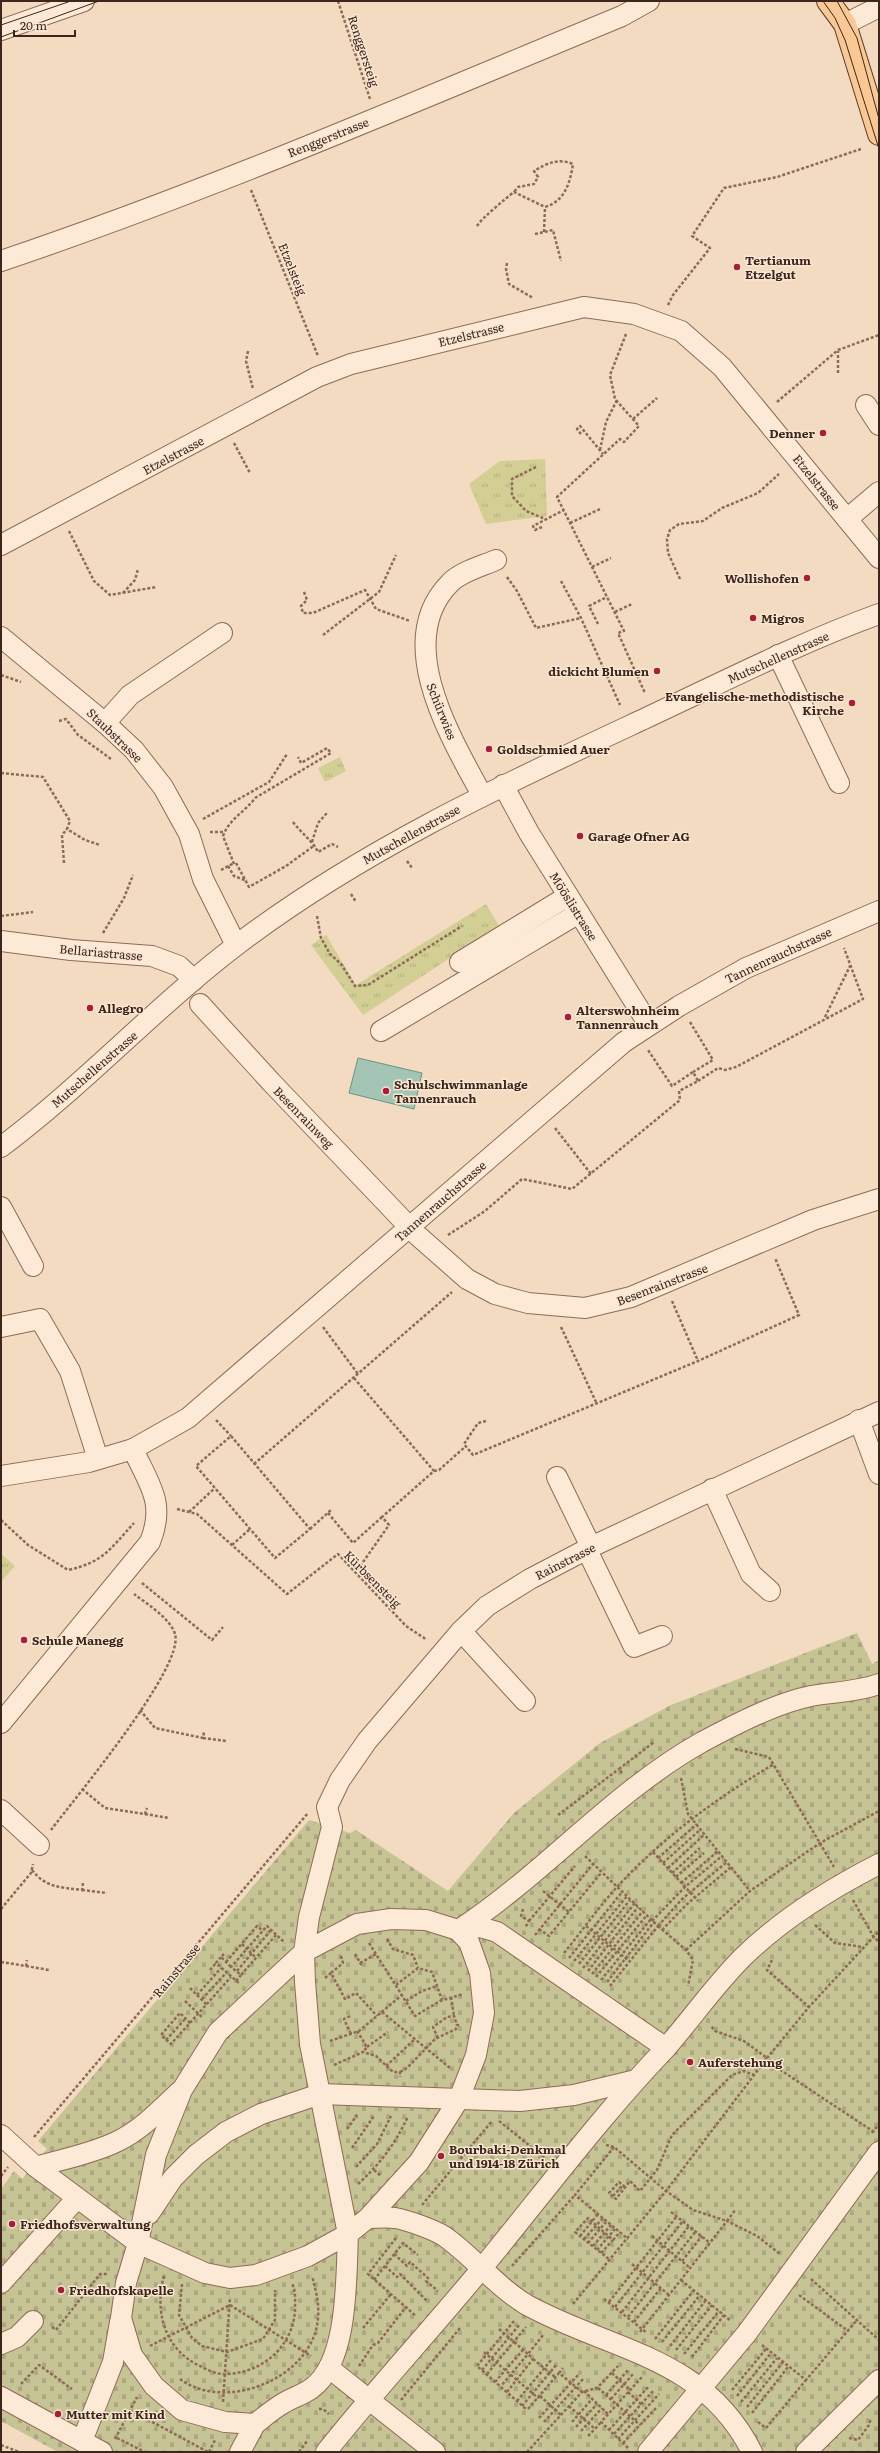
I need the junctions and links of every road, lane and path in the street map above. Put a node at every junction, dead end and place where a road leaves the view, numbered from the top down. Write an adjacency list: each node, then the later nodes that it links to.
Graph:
1 (84, 1): 7 (street)
2 (338, 1): 8 (path, Renggersteig)
3 (650, 1): 17 (street, Renggerstrasse)
4 (828, 1): 6 (main road)
5 (879, 7): 6 (street)
6 (845, 24): 9 (main road)
7 (1, 30)
8 (370, 100)
9 (879, 134)
10 (861, 149): 21 (path)
11 (251, 189): 26 (path, Etzelsteig)
12 (514, 192): 13 (path); 13 (path); 14 (path)
13 (545, 207): 15 (path)
14 (477, 226)
15 (544, 232): 16 (path); 18 (path)
16 (535, 234)
17 (1, 261)
18 (561, 261)
19 (507, 263): 20 (path)
20 (534, 302)
21 (666, 308)
22 (626, 334): 30 (path)
23 (879, 335): 24 (path)
24 (838, 350): 27 (path); 32 (path)
25 (248, 351): 28 (path)
26 (322, 364)
27 (838, 373)
28 (254, 390)
29 (657, 398): 33 (path)
30 (617, 400): 33 (path); 37 (path)
31 (866, 405): 34 (street)
32 (773, 406)
33 (633, 419): 38 (path)
34 (879, 425)
35 (581, 434): 37 (path)
36 (232, 439): 40 (path)
37 (600, 450): 38 (path)
38 (603, 454): 44 (path)
39 (536, 466): 45 (path)
40 (250, 473)
41 (779, 474): 57 (path)
42 (879, 492): 46 (street)
43 (600, 509): 47 (path)
44 (564, 510): 45 (path); 47 (path)
45 (545, 519): 49 (path)
46 (847, 519): 50 (street, Etzelstrasse); 53 (street, Etzelstrasse)
47 (570, 523): 55 (path)
48 (67, 527): 61 (path)
49 (542, 527)
50 (1, 545)
51 (396, 555): 63 (path)
52 (611, 558): 55 (path)
53 (879, 558)
54 (496, 560): 67 (path); 84 (street, Schürwies)
55 (592, 567): 62 (path)
56 (138, 569): 61 (path)
57 (680, 579)
58 (561, 581): 67 (path)
59 (156, 587): 61 (path)
60 (304, 592): 63 (path)
61 (123, 593)
62 (607, 597): 65 (path); 69 (path)
63 (370, 599): 68 (path); 71 (path)
64 (632, 604): 65 (path)
65 (615, 612): 74 (path)
66 (879, 614): 73 (street, Mutschellenstrasse)
67 (581, 618): 75 (path)
68 (414, 622)
69 (598, 624)
70 (222, 633): 77 (street)
71 (323, 635)
72 (1, 637): 77 (street, Staubstrasse)
73 (778, 655): 82 (street); 83 (street, Mutschellenstrasse)
74 (645, 693)
75 (620, 705)
76 (59, 721): 80 (path)
77 (105, 723): 112 (street, Staubstrasse)
78 (287, 754): 86 (path)
79 (298, 757): 90 (path)
80 (114, 761)
81 (1, 773): 88 (path)
82 (839, 783)
83 (503, 785): 84 (street, Mutschellenstrasse); 102 (street, Mööslistrasse)
84 (482, 795): 112 (street, Mutschellenstrasse)
85 (327, 813): 91 (path)
86 (198, 822)
87 (293, 822): 91 (path)
88 (67, 829): 92 (path); 97 (path)
89 (209, 832): 90 (path)
90 (224, 832): 96 (path)
91 (312, 842): 93 (path)
92 (100, 845)
93 (314, 845): 94 (path); 100 (path)
94 (338, 847)
95 (407, 861): 98 (path)
96 (236, 863): 100 (path); 100 (path)
97 (64, 864)
98 (412, 868)
99 (133, 875): 110 (path)
100 (247, 881)
101 (351, 894): 103 (path)
102 (568, 896): 106 (street, Mööslistrasse); 114 (street)
103 (356, 902)
104 (879, 910): 120 (street, Tannenrauchstrasse)
105 (33, 912): 107 (path)
106 (579, 913): 120 (street, Mööslistrasse); 121 (street)
107 (1, 916)
108 (317, 916): 109 (path)
109 (462, 926)
110 (100, 939)
111 (1, 941): 116 (street, Bellariastrasse)
112 (236, 945): 116 (street, Mutschellenstrasse)
113 (843, 946): 115 (path)
114 (460, 962)
115 (850, 965): 119 (path); 119 (path)
116 (194, 980): 126 (street, Mutschellenstrasse)
117 (200, 1004): 130 (street, Besenrainweg)
118 (687, 1017): 123 (path)
119 (825, 1018): 124 (path)
120 (648, 1025): 130 (street, Tannenrauchstrasse)
121 (381, 1031)
122 (646, 1046): 123 (path)
123 (693, 1072): 124 (path)
124 (698, 1081): 127 (path)
125 (560, 1134): 127 (path)
126 (1, 1147)
127 (592, 1174): 131 (path)
128 (879, 1199): 130 (street, Besenrainstrasse)
129 (1, 1207): 133 (street)
130 (409, 1228): 149 (street, Tannenrauchstrasse)
131 (447, 1236)
132 (773, 1254): 139 (path)
133 (33, 1266)
134 (455, 1289): 140 (path)
135 (671, 1298): 139 (path)
136 (320, 1324): 140 (path)
137 (1, 1327): 150 (street)
138 (565, 1334): 142 (path)
139 (698, 1361): 142 (path)
140 (358, 1374): 141 (path)
141 (354, 1378): 151 (path); 152 (path)
142 (596, 1402): 148 (path)
143 (879, 1412): 145 (street, Rainstrasse)
144 (213, 1416): 147 (path)
145 (859, 1420): 153 (street); 157 (street, Rainstrasse)
146 (486, 1421): 148 (path)
147 (231, 1436): 151 (path); 156 (path)
148 (466, 1446): 152 (path)
149 (133, 1449): 150 (street, Tannenrauchstrasse); 180 (street)
150 (98, 1459): 154 (street, Tannenrauchstrasse)
151 (254, 1464): 166 (path)
152 (434, 1471): 162 (path)
153 (879, 1474)
154 (1, 1476)
155 (557, 1477): 168 (street)
156 (215, 1488): 160 (path); 165 (path)
157 (712, 1489): 168 (street, Rainstrasse); 171 (street)
158 (178, 1509): 160 (path, Kürbsensteig)
159 (331, 1510): 161 (path)
160 (189, 1512): 167 (path, Kürbsensteig)
161 (328, 1513): 162 (path); 166 (path)
162 (382, 1517): 169 (path)
163 (1, 1520): 164 (path)
164 (137, 1520)
165 (250, 1529): 166 (path); 167 (path)
166 (310, 1529)
167 (232, 1545): 169 (path, Kürbsensteig)
168 (589, 1548): 174 (street, Rainstrasse); 175 (street)
169 (356, 1572): 176 (path, Kürbsensteig)
170 (137, 1579): 173 (path)
171 (770, 1591)
172 (139, 1598): 179 (path)
173 (223, 1627)
174 (461, 1631): 176 (street, Rainstrasse); 178 (street)
175 (662, 1636)
176 (444, 1651): 273 (street, Rainstrasse)
177 (879, 1684): 184 (street)
178 (525, 1701)
179 (140, 1710): 182 (path); 188 (path)
180 (1, 1723)
181 (204, 1732): 182 (path)
182 (203, 1738): 183 (path)
183 (226, 1741)
184 (704, 1742): 185 (street); 186 (path)
185 (676, 1758): 196 (path); 200 (street)
186 (774, 1764): 196 (path); 201 (path)
187 (619, 1769): 194 (path)
188 (82, 1789): 192 (path); 202 (path)
189 (147, 1808): 192 (path)
190 (1, 1810): 202 (street)
191 (879, 1810): 201 (path)
192 (145, 1814): 195 (path)
193 (305, 1814): 356 (path, Rainstrasse)
194 (558, 1815)
195 (169, 1818)
196 (692, 1818): 197 (path); 205 (path)
197 (697, 1824): 198 (path); 209 (path)
198 (701, 1829): 199 (path); 210 (path)
199 (705, 1834): 204 (path); 215 (path)
200 (571, 1840): 207 (path); 219 (street)
201 (820, 1843): 221 (path); 227 (path)
202 (39, 1845): 216 (path)
203 (700, 1848): 218 (path)
204 (718, 1851): 208 (path); 223 (path)
205 (653, 1852): 209 (path); 224 (path)
206 (704, 1853): 220 (path)
207 (584, 1855): 212 (path); 231 (path)
208 (722, 1856): 211 (path); 225 (path)
209 (658, 1858): 210 (path)
210 (662, 1862): 215 (path)
211 (727, 1862): 214 (path); 229 (path)
212 (593, 1864): 217 (path); 237 (path)
213 (879, 1864): 221 (street)
214 (731, 1867): 227 (path); 233 (path)
215 (668, 1868): 218 (path)
216 (32, 1870): 226 (path); 240 (path)
217 (601, 1873): 224 (path); 243 (path)
218 (672, 1873): 220 (path)
219 (528, 1878): 231 (path); 254 (street)
220 (676, 1878): 223 (path)
221 (843, 1882): 242 (street); 261 (path)
222 (83, 1883): 226 (path)
223 (681, 1883): 225 (path)
224 (617, 1887): 228 (path); 250 (path)
225 (685, 1887): 229 (path); 246 (path)
226 (82, 1890): 230 (path)
227 (750, 1891): 272 (path)
228 (622, 1892): 232 (path); 255 (path)
229 (690, 1892): 233 (path); 251 (path)
230 (107, 1893)
231 (550, 1896): 237 (path); 247 (path)
232 (627, 1896): 234 (path); 259 (path)
233 (695, 1897): 235 (path); 256 (path)
234 (630, 1900): 236 (path); 262 (path)
235 (698, 1901)
236 (635, 1903): 239 (path); 263 (path)
237 (559, 1904): 243 (path); 252 (path)
238 (526, 1905): 247 (path)
239 (638, 1907): 241 (path); 265 (path)
240 (1, 1909)
241 (643, 1911): 244 (path); 268 (path)
242 (801, 1911): 266 (street); 269 (path)
243 (569, 1912): 252 (path)
244 (647, 1915): 246 (path); 271 (path)
245 (381, 1920): 248 (street); 254 (street); 293 (path)
246 (652, 1921): 251 (path); 278 (path); 280 (path)
247 (529, 1922): 252 (path)
248 (357, 1924): 273 (street); 277 (path)
249 (267, 1926): 257 (path)
250 (586, 1926): 255 (path); 283 (path)
251 (658, 1926): 256 (path); 284 (path)
252 (539, 1929)
253 (272, 1930): 274 (path)
254 (458, 1930): 311 (street); 342 (street)
255 (590, 1930): 259 (path); 283 (path)
256 (662, 1930): 272 (path)
257 (263, 1931): 267 (path); 270 (path)
258 (879, 1931): 261 (path)
259 (594, 1933): 262 (path); 288 (path)
260 (276, 1935): 281 (path)
261 (873, 1936): 264 (path); 269 (path)
262 (599, 1937): 263 (path); 291 (path)
263 (603, 1940): 265 (path); 296 (path)
264 (879, 1942)
265 (608, 1943): 268 (path); 299 (path)
266 (760, 1943): 321 (path); 323 (street)
267 (242, 1944): 270 (path); 286 (path)
268 (612, 1947): 271 (path); 301 (path)
269 (863, 1947): 321 (path)
270 (247, 1949): 274 (path); 290 (path)
271 (617, 1950): 278 (path); 303 (path)
272 (686, 1950): 323 (path)
273 (304, 1952): 305 (street); 315 (street)
274 (252, 1953): 281 (path); 297 (path)
275 (224, 1954): 279 (path)
276 (355, 1954): 277 (path)
277 (376, 1954): 307 (path)
278 (621, 1954): 280 (path); 306 (path)
279 (221, 1957): 286 (path); 287 (path)
280 (625, 1957): 284 (path); 309 (path)
281 (256, 1958): 300 (path)
282 (27, 1960): 289 (path)
283 (568, 1960): 288 (path)
284 (629, 1961): 309 (path)
285 (1, 1962): 289 (path)
286 (226, 1962): 290 (path)
287 (216, 1963): 292 (path); 295 (path)
288 (572, 1963): 291 (path)
289 (26, 1966): 294 (path)
290 (231, 1967): 297 (path)
291 (577, 1967): 296 (path)
292 (221, 1968): 298 (path); 312 (path)
293 (418, 1968): 307 (path); 308 (path)
294 (49, 1970)
295 (210, 1970)
296 (582, 1970): 299 (path)
297 (237, 1971): 300 (path)
298 (226, 1972): 302 (path); 316 (path)
299 (586, 1973): 301 (path)
300 (241, 1975): 304 (path)
301 (590, 1976): 303 (path)
302 (231, 1977): 304 (path); 320 (path)
303 (595, 1979): 306 (path)
304 (236, 1981): 315 (path)
305 (304, 1982): 326 (path); 339 (street)
306 (600, 1982): 309 (path)
307 (396, 1985): 313 (path)
308 (437, 1986): 317 (path); 319 (path)
309 (604, 1986)
310 (190, 1988): 312 (path)
311 (482, 1989): 314 (path); 331 (street)
312 (197, 1995): 316 (path)
313 (402, 1995): 319 (path); 322 (path)
314 (451, 1997): 317 (path); 327 (path)
315 (255, 1998): 333 (street)
316 (202, 2000): 320 (path)
317 (442, 2000): 319 (path)
318 (185, 2001): 324 (path)
319 (406, 2001)
320 (207, 2004): 324 (path)
321 (808, 2007): 344 (path)
322 (382, 2012): 326 (path); 337 (path)
323 (697, 2012): 342 (street); 344 (path)
324 (199, 2013): 329 (path); 333 (path)
325 (350, 2016): 335 (path)
326 (377, 2016): 332 (path)
327 (454, 2016): 330 (path); 336 (path)
328 (186, 2018): 329 (path); 338 (path); 338 (path)
329 (190, 2023): 338 (path)
330 (457, 2025): 331 (path); 336 (path)
331 (481, 2029): 349 (street)
332 (357, 2031): 335 (path); 340 (path)
333 (218, 2032): 350 (street)
334 (388, 2032): 340 (path)
335 (351, 2034): 339 (path)
336 (438, 2038): 341 (path)
337 (415, 2039): 341 (path); 345 (path)
338 (166, 2040)
339 (310, 2044): 351 (street)
340 (367, 2047): 343 (path)
341 (426, 2048): 346 (path); 349 (path)
342 (666, 2048): 348 (street)
343 (363, 2052): 345 (path); 351 (path)
344 (767, 2058): 347 (path); 358 (path)
345 (386, 2066): 346 (path)
346 (400, 2072): 354 (path)
347 (754, 2076): 368 (path); 371 (path)
348 (636, 2080): 353 (street); 361 (street)
349 (466, 2081): 353 (street)
350 (182, 2090): 366 (street); 393 (street)
351 (320, 2094): 352 (street); 362 (street); 393 (street)
352 (372, 2096): 354 (street); 362 (path); 365 (path)
353 (467, 2100): 354 (street); 367 (path); 378 (street)
354 (406, 2103): 369 (path)
355 (391, 2116): 369 (path)
356 (45, 2124)
357 (879, 2124): 358 (path)
358 (873, 2131): 360 (path)
359 (1, 2135): 366 (street)
360 (879, 2136)
361 (587, 2140): 363 (path); 367 (street)
362 (330, 2142): 365 (street)
363 (614, 2147): 368 (path); 372 (path)
364 (879, 2152): 418 (street)
365 (334, 2161): 369 (street)
366 (36, 2167): 373 (street)
367 (561, 2171): 422 (street)
368 (651, 2179): 370 (path); 371 (path)
369 (346, 2185): 392 (street)
370 (624, 2186): 370 (path)
371 (666, 2192): 381 (path); 399 (path)
372 (575, 2195): 376 (path); 429 (path)
373 (76, 2198): 393 (street); 430 (street)
374 (736, 2209): 381 (path)
375 (672, 2212): 377 (path)
376 (598, 2214): 379 (path); 382 (path)
377 (677, 2216): 380 (path); 401 (path)
378 (368, 2218): 392 (street); 422 (street)
379 (603, 2218): 383 (path); 384 (path)
380 (683, 2221): 386 (path); 405 (path)
381 (727, 2221): 403 (path); 418 (path)
382 (592, 2222): 384 (path); 394 (path); 394 (path)
383 (607, 2222): 385 (path); 387 (path)
384 (596, 2225): 387 (path); 398 (path)
385 (611, 2225): 388 (path); 390 (path)
386 (689, 2226): 389 (path); 407 (path)
387 (600, 2229): 390 (path); 402 (path)
388 (615, 2229): 391 (path); 395 (path)
389 (696, 2231): 397 (path); 411 (path)
390 (604, 2232): 395 (path); 404 (path)
391 (620, 2232): 399 (path); 400 (path)
392 (348, 2234): 412 (street); 474 (street)
393 (140, 2235): 415 (street); 450 (street)
394 (580, 2236): 398 (path)
395 (609, 2236): 400 (path); 406 (path)
396 (652, 2236): 401 (path)
397 (702, 2236): 403 (path); 414 (path)
398 (584, 2239): 402 (path)
399 (628, 2239): 413 (path)
400 (613, 2240): 408 (path)
401 (657, 2241): 405 (path); 420 (path)
402 (588, 2243): 404 (path)
403 (710, 2243): 421 (path)
404 (593, 2246): 406 (path)
405 (664, 2246): 407 (path); 423 (path)
406 (597, 2250): 408 (path)
407 (670, 2251): 411 (path); 425 (path)
408 (601, 2253): 413 (path)
409 (394, 2254): 410 (path); 417 (path); 434 (path)
410 (418, 2255)
411 (676, 2256): 414 (path); 431 (path)
412 (305, 2257): 419 (street); 478 (path)
413 (610, 2260): 454 (path)
414 (682, 2261): 421 (path)
415 (178, 2262): 424 (street); 459 (path); 465 (path)
416 (632, 2264): 420 (path)
417 (385, 2266): 426 (path); 441 (path)
418 (796, 2266): 453 (path); 464 (street)
419 (278, 2267): 424 (street); 460 (path); 469 (path)
420 (636, 2267): 423 (path); 440 (path)
421 (690, 2268): 427 (path)
422 (481, 2269): 429 (street); 538 (street)
423 (642, 2273): 425 (path); 445 (path)
424 (230, 2278): 442 (path)
425 (649, 2278): 431 (path); 447 (path)
426 (374, 2280)
427 (681, 2280): 433 (path); 437 (path)
428 (94, 2281): 455 (path)
429 (498, 2282): 454 (street)
430 (1, 2283)
431 (655, 2283): 432 (path); 451 (path)
432 (661, 2288): 437 (path); 456 (path)
433 (694, 2290): 438 (path); 467 (path)
434 (440, 2292)
435 (392, 2294): 474 (path)
436 (797, 2294): 462 (path)
437 (669, 2295): 484 (path)
438 (700, 2295): 439 (path); 479 (path)
439 (706, 2300): 443 (path); 479 (path)
440 (609, 2302)
441 (430, 2304)
442 (230, 2305): 459 (path); 460 (path); 477 (path)
443 (712, 2305): 446 (path); 479 (path)
444 (406, 2307): 513 (path)
445 (615, 2307)
446 (719, 2311): 448 (path); 490 (path)
447 (622, 2312)
448 (724, 2315): 464 (path); 486 (path)
449 (518, 2316): 463 (path)
450 (121, 2318): 483 (street); 582 (street)
451 (628, 2318)
452 (524, 2320): 466 (path)
453 (857, 2320): 462 (path); 468 (path)
454 (558, 2321): 484 (street)
455 (40, 2322): 471 (street)
456 (634, 2322)
457 (464, 2324): 556 (path)
458 (529, 2324): 470 (path)
459 (186, 2328): 465 (path); 477 (path)
460 (268, 2329): 469 (path); 477 (path)
461 (499, 2329): 463 (path)
462 (848, 2331): 515 (path)
463 (504, 2333): 466 (path); 480 (path)
464 (747, 2333): 473 (path); 524 (street)
465 (168, 2337): 472 (path); 504 (path)
466 (509, 2337): 470 (path); 485 (path)
467 (655, 2339)
468 (879, 2340)
469 (286, 2341): 478 (path); 504 (path)
470 (514, 2342): 476 (path); 491 (path)
471 (1, 2344)
472 (152, 2345): 475 (path); 483 (path)
473 (766, 2348): 481 (path); 535 (path)
474 (335, 2349): 495 (street)
475 (154, 2350)
476 (523, 2350): 482 (path); 499 (path)
477 (227, 2352): 504 (path)
478 (304, 2352): 495 (path); 531 (path)
479 (665, 2352): 484 (street); 524 (street); 528 (path)
480 (485, 2353): 485 (path); 498 (path)
481 (771, 2353): 487 (path); 543 (path)
482 (528, 2354): 488 (path); 506 (path)
483 (132, 2355): 509 (street)
484 (631, 2356): 502 (path); 514 (path)
485 (492, 2358): 491 (path); 498 (path)
486 (691, 2358)
487 (777, 2358): 492 (path); 550 (path)
488 (534, 2359): 496 (path); 512 (path)
489 (552, 2359): 496 (path)
490 (680, 2359)
491 (497, 2362): 499 (path); 505 (path)
492 (783, 2362): 494 (path); 560 (path)
493 (558, 2364): 500 (path)
494 (788, 2367): 515 (path); 560 (path)
495 (329, 2368): 513 (street); 571 (street)
496 (545, 2368): 500 (path); 526 (path)
497 (563, 2368): 501 (path)
498 (482, 2370): 505 (path)
499 (506, 2370): 506 (path); 517 (path)
500 (550, 2373): 510 (path); 532 (path)
501 (559, 2373): 510 (path); 518 (path)
502 (612, 2373): 514 (path); 523 (path)
503 (634, 2373): 519 (path)
504 (225, 2374): 531 (path)
505 (487, 2374): 517 (path)
506 (511, 2374): 512 (path); 520 (path)
507 (579, 2374): 518 (path)
508 (176, 2376): 531 (path)
509 (147, 2377): 552 (path); 566 (street)
510 (556, 2377): 536 (path)
511 (584, 2378): 522 (path)
512 (517, 2379): 526 (path); 529 (path)
513 (346, 2380): 538 (street)
514 (619, 2380): 519 (path); 534 (path)
515 (806, 2380): 560 (path)
516 (879, 2380): 596 (street)
517 (495, 2382): 520 (path)
518 (571, 2383): 522 (path); 546 (path)
519 (624, 2384): 528 (path); 540 (path)
520 (500, 2386): 529 (path)
521 (649, 2386): 541 (path)
522 (576, 2387): 530 (path); 554 (path)
523 (598, 2388): 530 (path); 534 (path)
524 (702, 2388): 594 (street); 595 (street)
525 (72, 2389): 537 (path)
526 (528, 2389): 532 (path); 542 (path)
527 (654, 2390): 547 (path)
528 (629, 2391): 541 (path); 545 (path)
529 (506, 2392): 542 (path)
530 (583, 2392): 539 (path); 549 (path)
531 (224, 2393): 566 (path)
532 (533, 2393): 536 (path); 548 (path)
533 (659, 2394): 565 (path)
534 (606, 2395): 540 (path)
535 (727, 2396)
536 (539, 2397): 546 (path); 548 (path)
537 (4, 2398): 582 (street)
538 (369, 2398): 556 (street); 590 (street)
539 (592, 2399): 544 (path); 557 (path)
540 (611, 2399): 545 (path)
541 (636, 2399): 547 (path); 555 (path)
542 (517, 2401): 548 (path)
543 (733, 2401)
544 (597, 2404): 551 (path); 564 (path)
545 (617, 2404): 555 (path); 558 (path)
546 (550, 2405): 554 (path); 562 (path)
547 (642, 2405): 561 (path)
548 (522, 2406)
549 (569, 2406): 557 (path); 559 (path)
550 (739, 2406)
551 (602, 2408): 558 (path); 570 (path)
552 (130, 2410): 580 (path); 587 (path)
553 (316, 2410): 563 (path)
554 (555, 2410): 559 (path); 567 (path)
555 (625, 2412): 561 (path); 575 (path)
556 (390, 2414): 591 (street)
557 (579, 2414): 564 (path); 568 (path)
558 (608, 2414): 569 (path)
559 (561, 2415): 592 (path)
560 (750, 2415)
561 (630, 2416): 565 (path); 577 (path)
562 (539, 2418)
563 (325, 2419)
564 (584, 2419): 570 (path); 573 (path)
565 (635, 2420): 572 (path); 581 (path)
566 (225, 2422): 571 (street)
567 (544, 2422)
568 (572, 2422)
569 (601, 2422): 574 (path); 575 (path)
570 (589, 2423): 574 (path); 576 (path)
571 (255, 2424): 588 (street)
572 (640, 2425)
573 (576, 2427)
574 (595, 2429): 579 (path)
575 (609, 2430): 577 (path)
576 (581, 2431)
577 (614, 2434): 581 (path)
578 (312, 2435): 589 (path)
579 (588, 2436)
580 (116, 2437): 584 (path); 586 (path)
581 (618, 2439): 593 (path)
582 (82, 2441): 584 (street)
583 (1, 2445): 585 (path)
584 (108, 2447)
585 (19, 2452)
586 (145, 2452)
587 (208, 2452)
588 (240, 2452)
589 (299, 2452)
590 (326, 2452)
591 (435, 2452)
592 (527, 2452)
593 (633, 2452)
594 (648, 2452)
595 (752, 2452)
596 (806, 2452)

